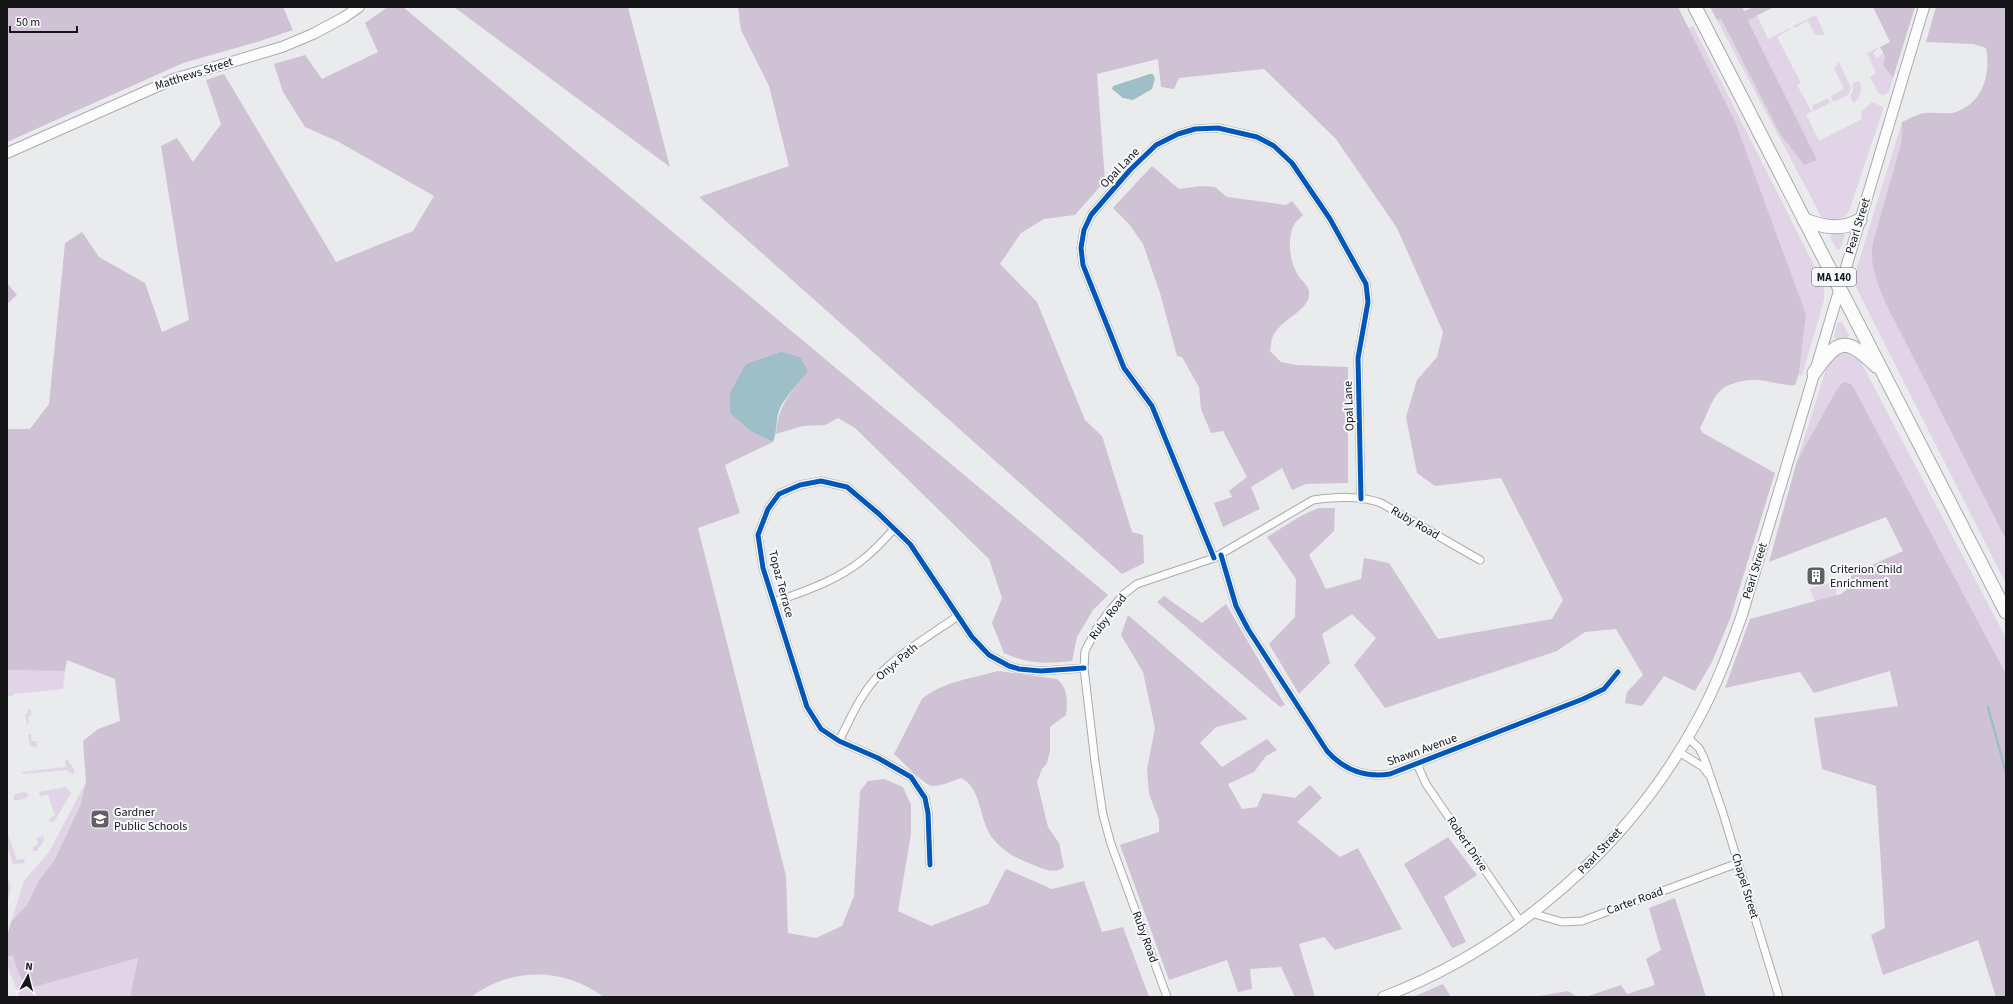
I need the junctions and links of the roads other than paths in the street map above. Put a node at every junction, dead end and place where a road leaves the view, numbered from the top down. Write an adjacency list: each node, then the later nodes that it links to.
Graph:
1 (359, 7): 4 (main road, Matthews Street)
2 (1695, 7): 5 (highway, MA 140)
3 (1924, 7): 6 (main road, Pearl Street)
4 (7, 153)
5 (1804, 220): 6 (highway); 7 (highway, MA 140)
6 (1860, 220): 7 (main road, Pearl Street)
7 (1840, 287): 8 (main road, Pearl Street); 9 (highway, MA 140)
8 (1814, 373): 9 (highway); 19 (main road, Pearl Street)
9 (1884, 374): 15 (highway, MA 140)
10 (1361, 499): 12 (street, Ruby Road); 12 (street, Opal Lane); 13 (street, Ruby Road)
11 (894, 529): 14 (street); 14 (street, Topaz Terrace); 16 (street, Topaz Terrace)
12 (1217, 556): 17 (street, Ruby Road); 22 (street, Shawn Avenue)
13 (1480, 560)
14 (775, 602): 20 (street, Topaz Terrace)
15 (2006, 612)
16 (958, 616): 17 (street, Topaz Terrace); 20 (street, Onyx Path)
17 (1084, 668): 28 (street, Ruby Road)
18 (1618, 672): 22 (street, Shawn Avenue)
19 (1688, 738): 21 (main road, Pearl Street); 23 (street, Chapel Street)
20 (839, 741): 25 (street, Topaz Terrace)
21 (1679, 752): 23 (street, Chapel Street); 26 (main road, Pearl Street)
22 (1417, 764): 27 (street, Robert Drive)
23 (1709, 775): 24 (street, Chapel Street)
24 (1738, 863): 26 (street, Carter Road); 30 (street, Chapel Street)
25 (930, 865)
26 (1532, 913): 27 (main road, Pearl Street)
27 (1520, 921): 29 (main road, Pearl Street)
28 (1167, 997)
29 (1383, 997)
30 (1779, 997)

